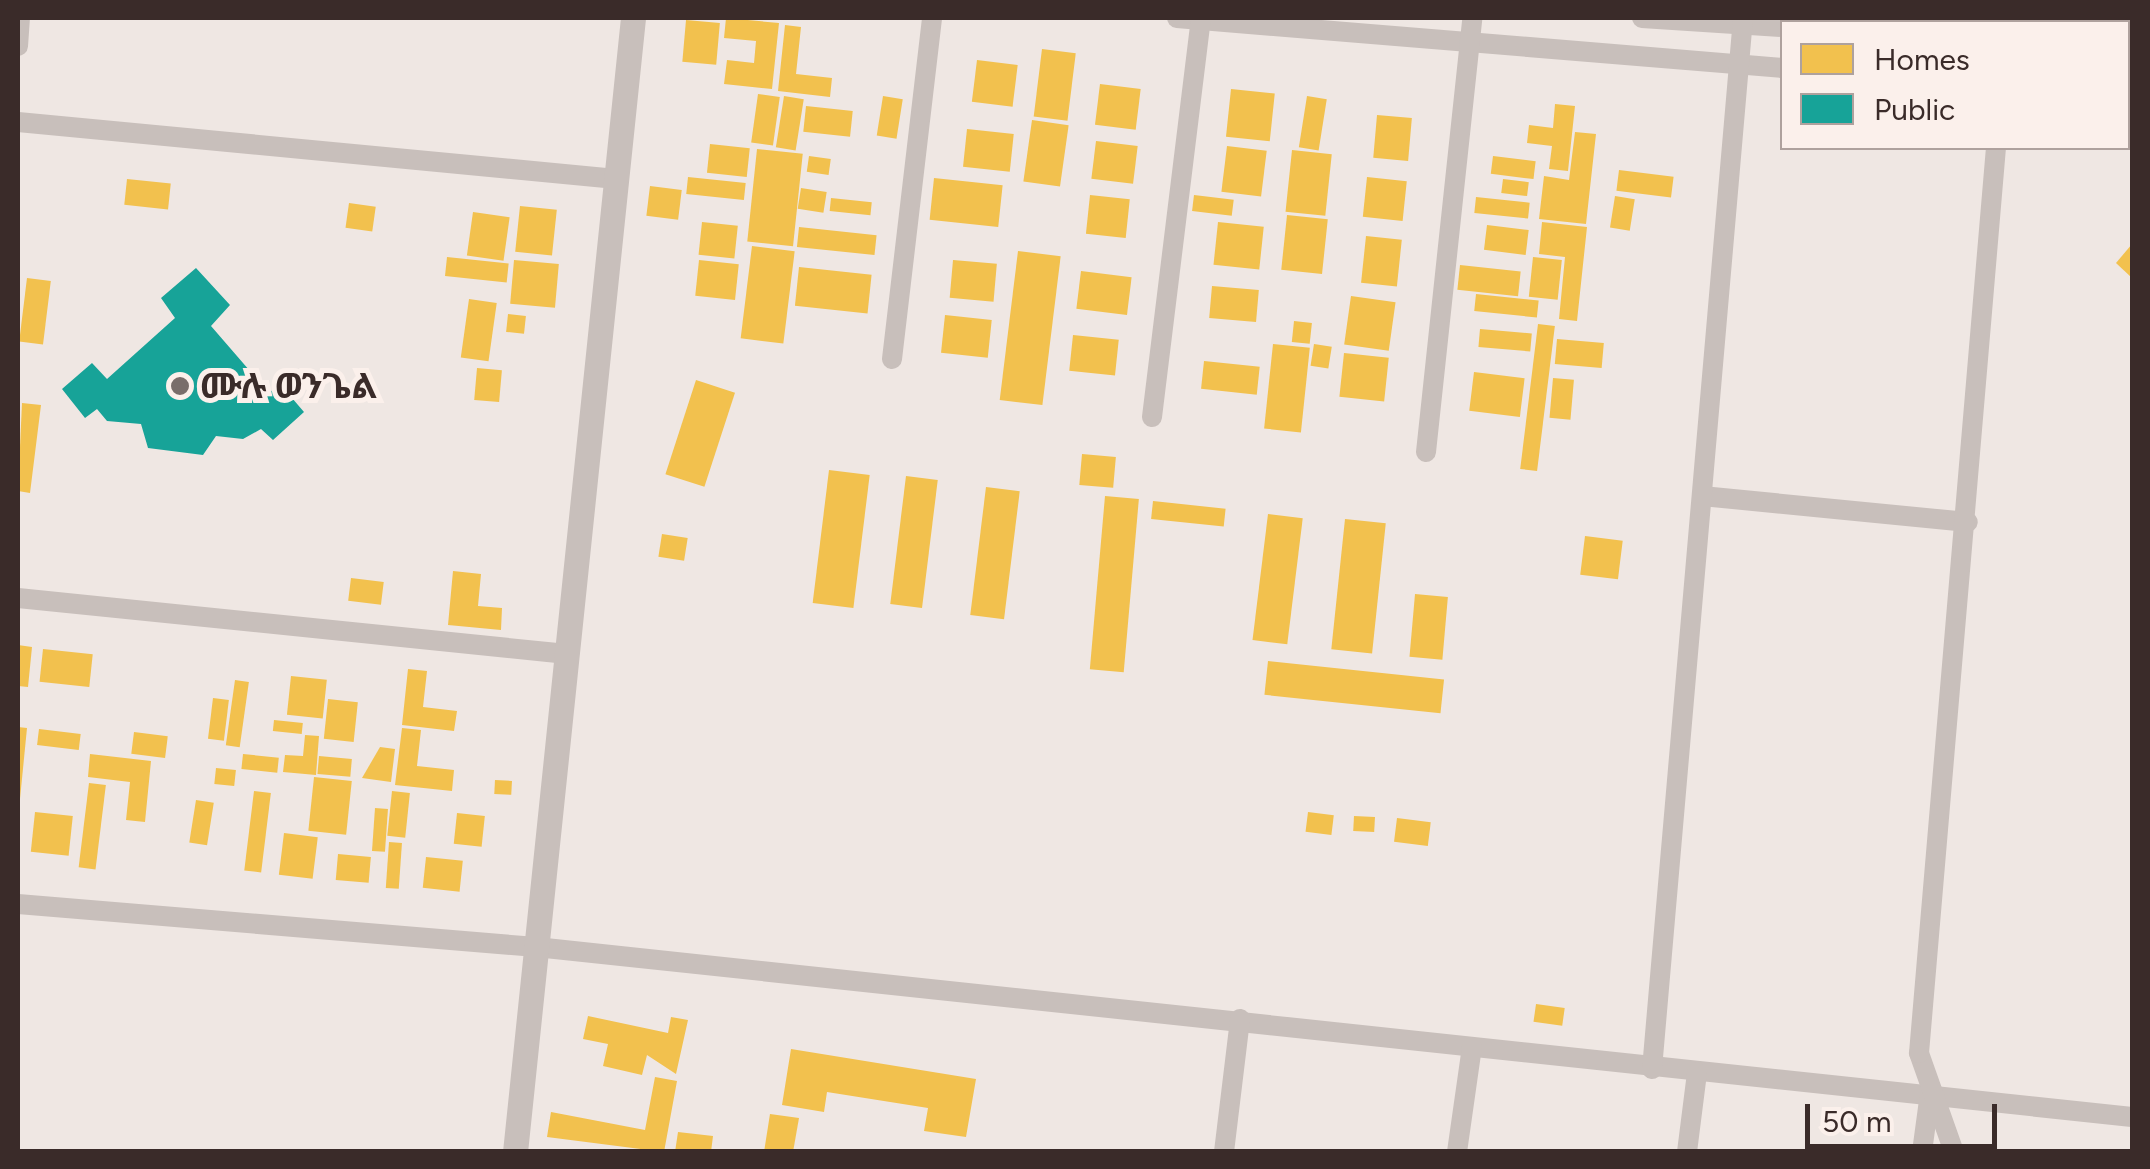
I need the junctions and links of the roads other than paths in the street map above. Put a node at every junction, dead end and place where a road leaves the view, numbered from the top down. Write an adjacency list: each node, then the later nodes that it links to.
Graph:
1 (20, 18): 11 (street)
2 (633, 18): 16 (street)
3 (932, 18): 17 (street)
4 (1177, 18): 5 (street)
5 (1201, 18): 10 (street); 18 (street)
6 (1472, 18): 10 (street)
7 (1642, 18): 8 (street)
8 (1743, 21): 9 (street); 12 (street)
9 (1780, 27)
10 (1469, 44): 12 (street); 19 (street)
11 (18, 46)
12 (1740, 65): 13 (street); 20 (street)
13 (1780, 68)
14 (18, 122): 16 (street)
15 (1996, 150): 21 (street)
16 (616, 179): 23 (street)
17 (892, 359)
18 (1152, 418)
19 (1426, 452)
20 (1702, 496): 21 (street); 28 (street)
21 (1968, 522): 30 (street)
22 (18, 598): 23 (street)
23 (567, 654): 25 (street)
24 (18, 904): 25 (street)
25 (536, 946): 26 (street); 32 (street)
26 (1240, 1019): 27 (street); 33 (street)
27 (1472, 1047): 28 (street); 34 (street)
28 (1652, 1069): 29 (street)
29 (1696, 1073): 30 (street); 35 (street)
30 (1929, 1098): 31 (street); 36 (street); 37 (street)
31 (2132, 1116)
32 (514, 1152)
33 (1224, 1152)
34 (1456, 1152)
35 (1687, 1152)
36 (1922, 1152)
37 (1954, 1152)

